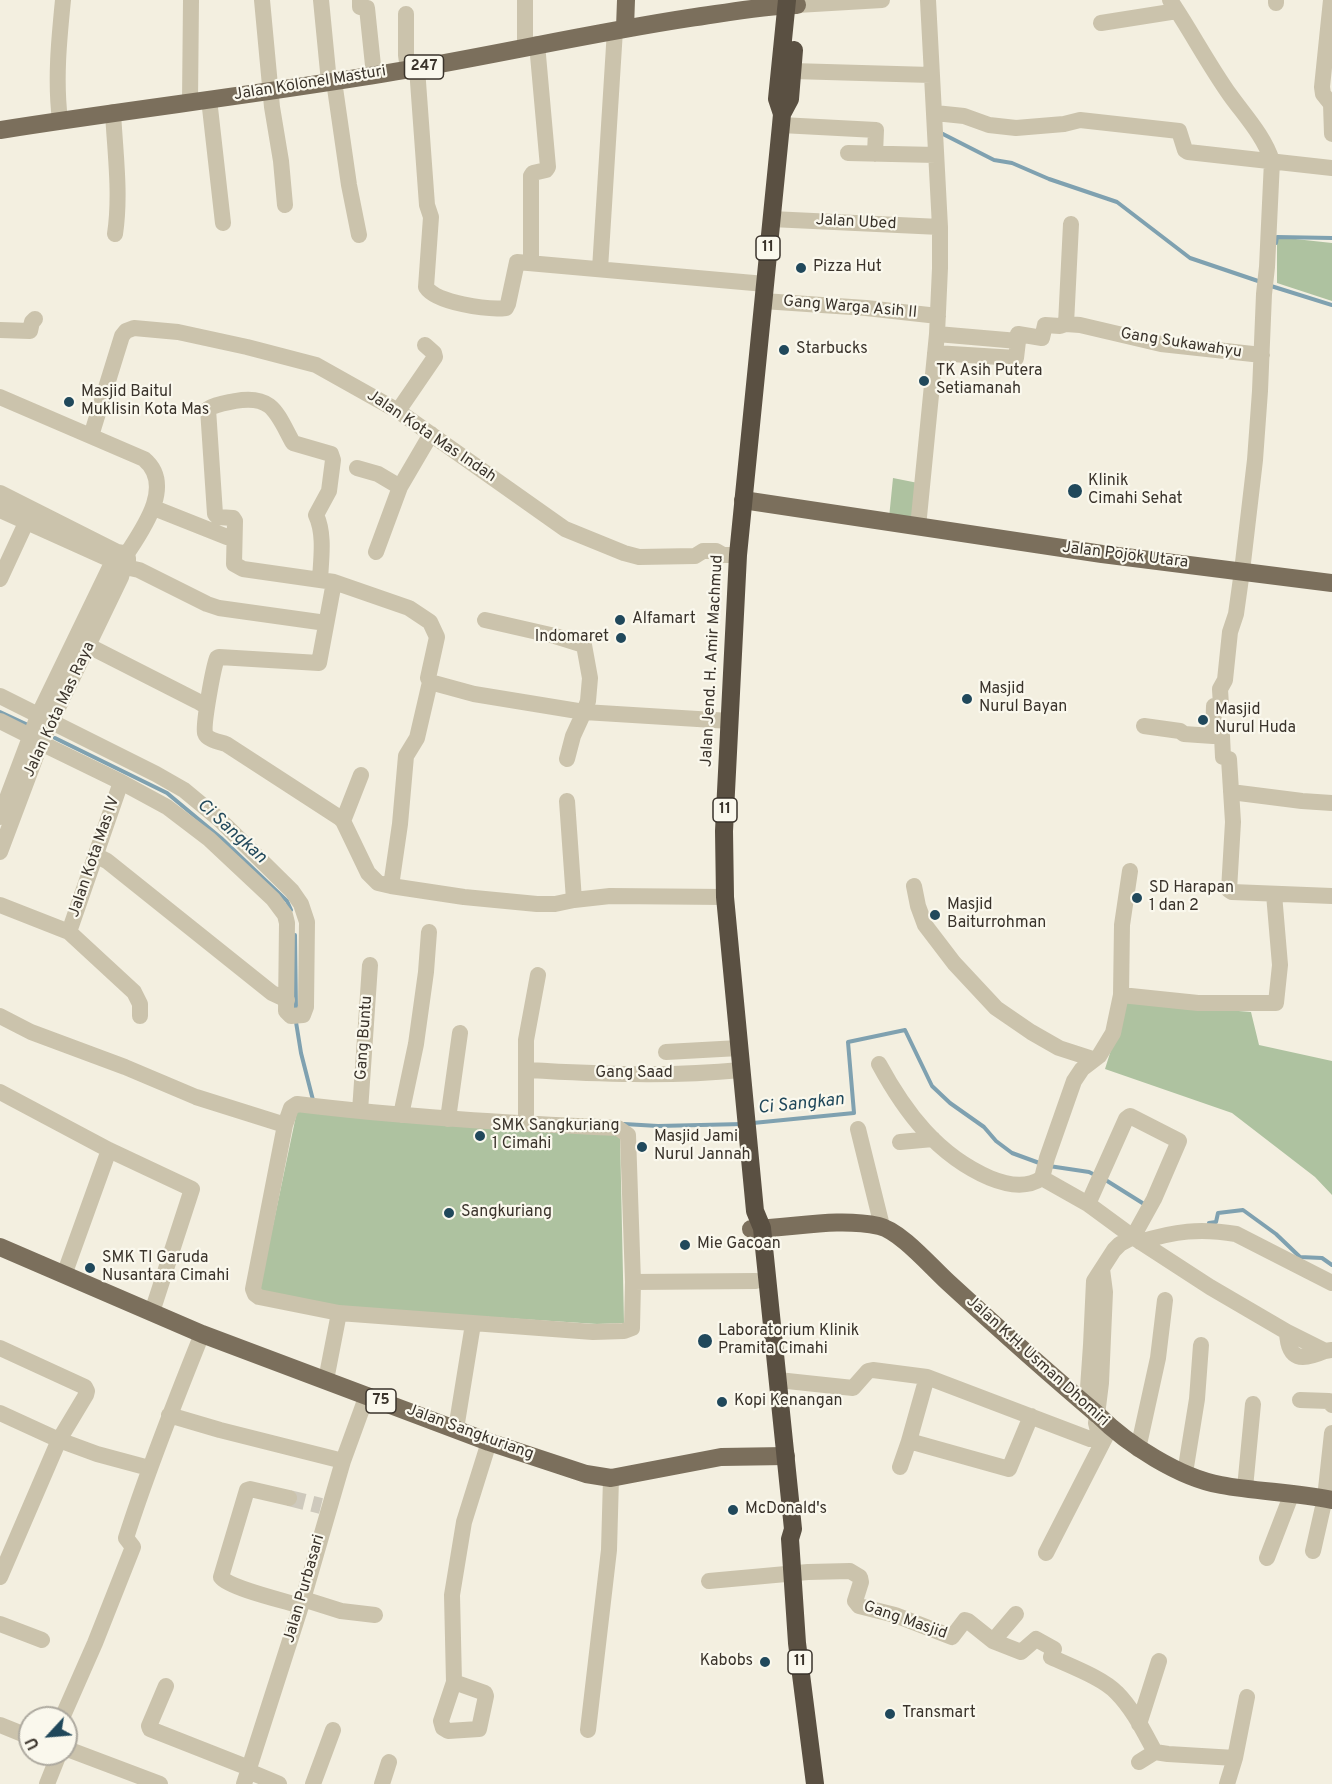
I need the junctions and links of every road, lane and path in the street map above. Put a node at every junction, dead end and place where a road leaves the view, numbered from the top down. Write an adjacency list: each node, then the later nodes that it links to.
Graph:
1 (63, 0): 27 (street)
2 (191, 0): 24 (street)
3 (262, 0): 21 (street)
4 (321, 0): 20 (street)
5 (360, 0): 18 (street)
6 (525, 0): 16 (street)
7 (626, 0): 15 (main road)
8 (882, 0): 11 (street)
9 (928, 0): 19 (street)
10 (1331, 0): 29 (street)
11 (792, 3): 15 (main road, Jalan Kolonel Masturi / 247); 22 (highway, Jalan Jend. H. Amir Machmud / 11)
12 (1174, 5): 14 (street); 33 (street)
13 (406, 14): 17 (street)
14 (1101, 23)
15 (620, 29): 16 (main road, Jalan Kolonel Masturi / 247); 43 (street)
16 (535, 51): 17 (main road, Jalan Kolonel Masturi / 247); 42 (street)
17 (416, 73): 18 (main road, Jalan Kolonel Masturi / 247); 42 (street)
18 (374, 75): 20 (main road, Jalan Kolonel Masturi / 247)
19 (931, 75): 22 (street); 25 (street)
20 (333, 84): 21 (main road, Jalan Kolonel Masturi / 247); 41 (street)
21 (272, 92): 23 (main road, Jalan Kolonel Masturi / 247); 35 (street)
22 (785, 96): 31 (street); 36 (highway, Jalan Jend. H. Amir Machmud / 11)
23 (209, 99): 24 (main road, Jalan Kolonel Masturi / 247); 37 (street)
24 (190, 102): 26 (main road, Jalan Kolonel Masturi / 247)
25 (935, 113): 32 (street); 33 (street)
26 (113, 114): 27 (main road, Jalan Kolonel Masturi / 247); 40 (street)
27 (60, 120): 28 (main road, Jalan Kolonel Masturi / 247)
28 (0, 130)
29 (1332, 134)
30 (848, 153): 31 (street)
31 (875, 154): 32 (street)
32 (936, 156): 39 (street)
33 (1272, 161): 34 (street); 53 (street)
34 (1332, 168)
35 (285, 205)
36 (771, 219): 39 (street, Jalan Ubed); 44 (highway, Jalan Jend. H. Amir Machmud / 11)
37 (223, 223)
38 (1071, 224): 47 (street)
39 (940, 227): 45 (street)
40 (115, 234)
41 (359, 235)
42 (531, 263): 43 (street, Gang Warga Asih II)
43 (600, 269): 44 (street, Gang Warga Asih II)
44 (764, 293): 45 (street, Gang Warga Asih II); 61 (highway, Jalan Jend. H. Amir Machmud / 11)
45 (938, 316): 49 (street)
46 (34, 319): 48 (street)
47 (1066, 324): 50 (street); 53 (street, Gang Sukawahyu)
48 (0, 330)
49 (937, 334): 50 (street); 52 (street)
50 (1018, 341): 52 (street)
51 (425, 345): 55 (street)
52 (935, 353): 65 (street)
53 (1262, 355): 70 (street)
54 (0, 397): 57 (street)
55 (398, 411): 56 (street, Jalan Kota Mas Indah); 57 (street, Jalan Kota Mas Indah)
56 (431, 434): 59 (street); 68 (street, Jalan Kota Mas Indah)
57 (91, 436): 62 (street)
58 (357, 468): 59 (street)
59 (399, 487): 67 (street)
60 (0, 493): 64 (street)
61 (743, 500): 65 (main road, Jalan Pojok Utara); 68 (highway, Jalan Jend. H. Amir Machmud / 11)
62 (154, 508): 66 (street); 69 (street, Jalan Kota Mas Raya)
63 (0, 510): 64 (street)
64 (29, 515): 69 (street); 71 (street)
65 (918, 527): 70 (main road, Jalan Pojok Utara)
66 (227, 537)
67 (376, 552)
68 (731, 555): 83 (highway, Jalan Jend. H. Amir Machmud / 11)
69 (124, 559): 75 (street); 76 (street, Jalan Kota Mas Raya)
70 (1242, 571): 73 (main road, Jalan Pojok Utara); 85 (street)
71 (0, 579)
72 (327, 581): 72 (street); 77 (street); 79 (street)
73 (1332, 583)
74 (485, 620): 80 (street)
75 (319, 622)
76 (82, 643): 79 (street); 81 (street, Jalan Kota Mas Raya)
77 (430, 682): 80 (street); 98 (street)
78 (0, 696): 81 (street)
79 (207, 707): 94 (street)
80 (584, 712): 83 (street); 87 (street)
81 (45, 719): 86 (street, Jalan Kota Mas Raya); 110 (street)
82 (0, 721): 86 (street)
83 (730, 722): 102 (highway, Jalan Jend. H. Amir Machmud / 11)
84 (1144, 726): 85 (street)
85 (1213, 736): 90 (street)
86 (36, 740): 89 (street); 93 (street, Jalan Kota Mas Raya); 95 (street, Jalan Kota Mas Raya)
87 (567, 759)
88 (361, 775): 94 (street)
89 (121, 782): 96 (street, Jalan Kota Mas IV); 110 (street)
90 (1231, 792): 92 (street); 100 (street)
91 (567, 801): 103 (street)
92 (1332, 803)
93 (0, 817)
94 (343, 821): 98 (street)
95 (0, 852)
96 (95, 855): 105 (street, Jalan Kota Mas IV); 110 (street)
97 (1131, 871): 109 (street)
98 (391, 886): 103 (street)
99 (914, 886): 116 (street)
100 (1274, 894): 101 (street); 109 (street)
101 (1332, 896)
102 (725, 897): 103 (street); 114 (highway, Jalan Jend. H. Amir Machmud / 11)
103 (574, 900)
104 (0, 904): 105 (street)
105 (69, 932): 112 (street)
106 (429, 932): 122 (street)
107 (370, 964): 121 (street, Gang Buntu)
108 (538, 975): 118 (street)
109 (1121, 995): 116 (street)
110 (287, 1000)
111 (0, 1016): 125 (street)
112 (140, 1016)
113 (460, 1034): 123 (street)
114 (740, 1048): 115 (street); 119 (highway, Jalan Jend. H. Amir Machmud / 11)
115 (666, 1052)
116 (1093, 1059): 130 (street)
117 (879, 1064): 127 (street)
118 (527, 1070): 119 (street, Gang Saad); 124 (street)
119 (741, 1070): 132 (highway, Jalan Jend. H. Amir Machmud / 11)
120 (0, 1092): 129 (street)
121 (360, 1111): 122 (street); 125 (street)
122 (401, 1115): 123 (street)
123 (448, 1119): 124 (street)
124 (527, 1121): 138 (street)
125 (285, 1125): 142 (street)
126 (858, 1129): 133 (street)
127 (933, 1139): 128 (street); 130 (street)
128 (900, 1142)
129 (109, 1150): 136 (street); 141 (street)
130 (1045, 1168): 131 (street)
131 (1088, 1204): 134 (street); 134 (street)
132 (756, 1223): 133 (main road, Jalan K.H. Usman Dhomiri); 137 (highway, Jalan Jend. H. Amir Machmud / 11); 150 (highway, Jalan Jend. H. Amir Machmud / 11)
133 (882, 1226): 156 (main road, Jalan K.H. Usman Dhomiri)
134 (1136, 1239): 139 (street); 147 (street); 156 (street)
135 (0, 1247): 136 (main road, Jalan Sangkuriang / 75)
136 (64, 1275): 141 (main road, Jalan Sangkuriang / 75)
137 (756, 1281): 138 (street); 165 (highway, Jalan Jend. H. Amir Machmud / 11)
138 (633, 1282): 143 (street)
139 (1332, 1283)
140 (1165, 1300): 164 (street)
141 (152, 1312): 144 (main road, Jalan Sangkuriang / 75)
142 (339, 1313): 143 (street); 149 (street)
143 (473, 1324): 159 (street)
144 (202, 1334): 149 (main road, Jalan Sangkuriang / 75); 155 (street)
145 (1201, 1345): 169 (street)
146 (0, 1348): 160 (street)
147 (1328, 1350)
148 (927, 1377): 150 (street); 157 (street); 161 (street)
149 (326, 1380): 151 (main road, Jalan Sangkuriang / 75)
150 (778, 1380): 165 (highway, Jalan Jend. H. Amir Machmud / 11)
151 (367, 1395): 159 (main road, Jalan Sangkuriang / 75); 166 (street, Jalan Purbasari)
152 (1300, 1400): 154 (street)
153 (1253, 1404): 171 (street)
154 (1332, 1405)
155 (169, 1415): 166 (street); 168 (street)
156 (1097, 1415): 157 (street); 164 (main road, Jalan K.H. Usman Dhomiri); 176 (street)
157 (1031, 1416): 161 (street)
158 (2, 1420): 160 (street)
159 (456, 1429): 162 (main road, Jalan Sangkuriang / 75)
160 (59, 1440): 168 (street); 179 (street)
161 (909, 1441): 167 (street)
162 (489, 1442): 170 (main road, Jalan Sangkuriang / 75); 188 (street)
163 (1331, 1443): 174 (street)
164 (1138, 1449): 169 (main road, Jalan K.H. Usman Dhomiri)
165 (781, 1457): 170 (main road, Jalan Sangkuriang / 75); 178 (highway, Jalan Jend. H. Amir Machmud / 11)
166 (343, 1461): 181 (street, Jalan Purbasari)
167 (900, 1467)
168 (149, 1468): 191 (street)
169 (1185, 1473): 171 (main road, Jalan K.H. Usman Dhomiri)
170 (611, 1478): 195 (street)
171 (1245, 1488): 172 (main road, Jalan K.H. Usman Dhomiri)
172 (1292, 1493): 174 (main road, Jalan K.H. Usman Dhomiri); 177 (street)
173 (289, 1498): 181 (street)
174 (1328, 1499): 175 (street)
175 (1313, 1551)
176 (1046, 1553)
177 (1267, 1558)
178 (792, 1574): 180 (street); 186 (street, Gang Masjid); 209 (highway, Jalan Jend. H. Amir Machmud / 11)
179 (0, 1577)
180 (709, 1581)
181 (302, 1603): 183 (street); 203 (street, Jalan Purbasari)
182 (1016, 1614): 186 (street)
183 (375, 1615)
184 (0, 1624): 185 (street)
185 (42, 1640)
186 (993, 1641): 192 (street, Gang Masjid)
187 (1160, 1661): 192 (street)
188 (454, 1682)
189 (166, 1686): 203 (street)
190 (1247, 1697): 199 (street)
191 (67, 1706)
192 (1139, 1724): 197 (street)
193 (0, 1725): 196 (street)
194 (333, 1730): 207 (street)
195 (588, 1730)
196 (18, 1732)
197 (1155, 1752): 199 (street); 201 (street)
198 (78, 1753): 205 (street)
199 (1235, 1758): 210 (street)
200 (389, 1762): 208 (street)
201 (1139, 1762)
202 (54, 1766): 204 (street)
203 (247, 1774): 206 (street)
204 (47, 1784)
205 (160, 1784)
206 (279, 1784)
207 (313, 1784)
208 (382, 1784)
209 (815, 1784)
210 (1227, 1784)

